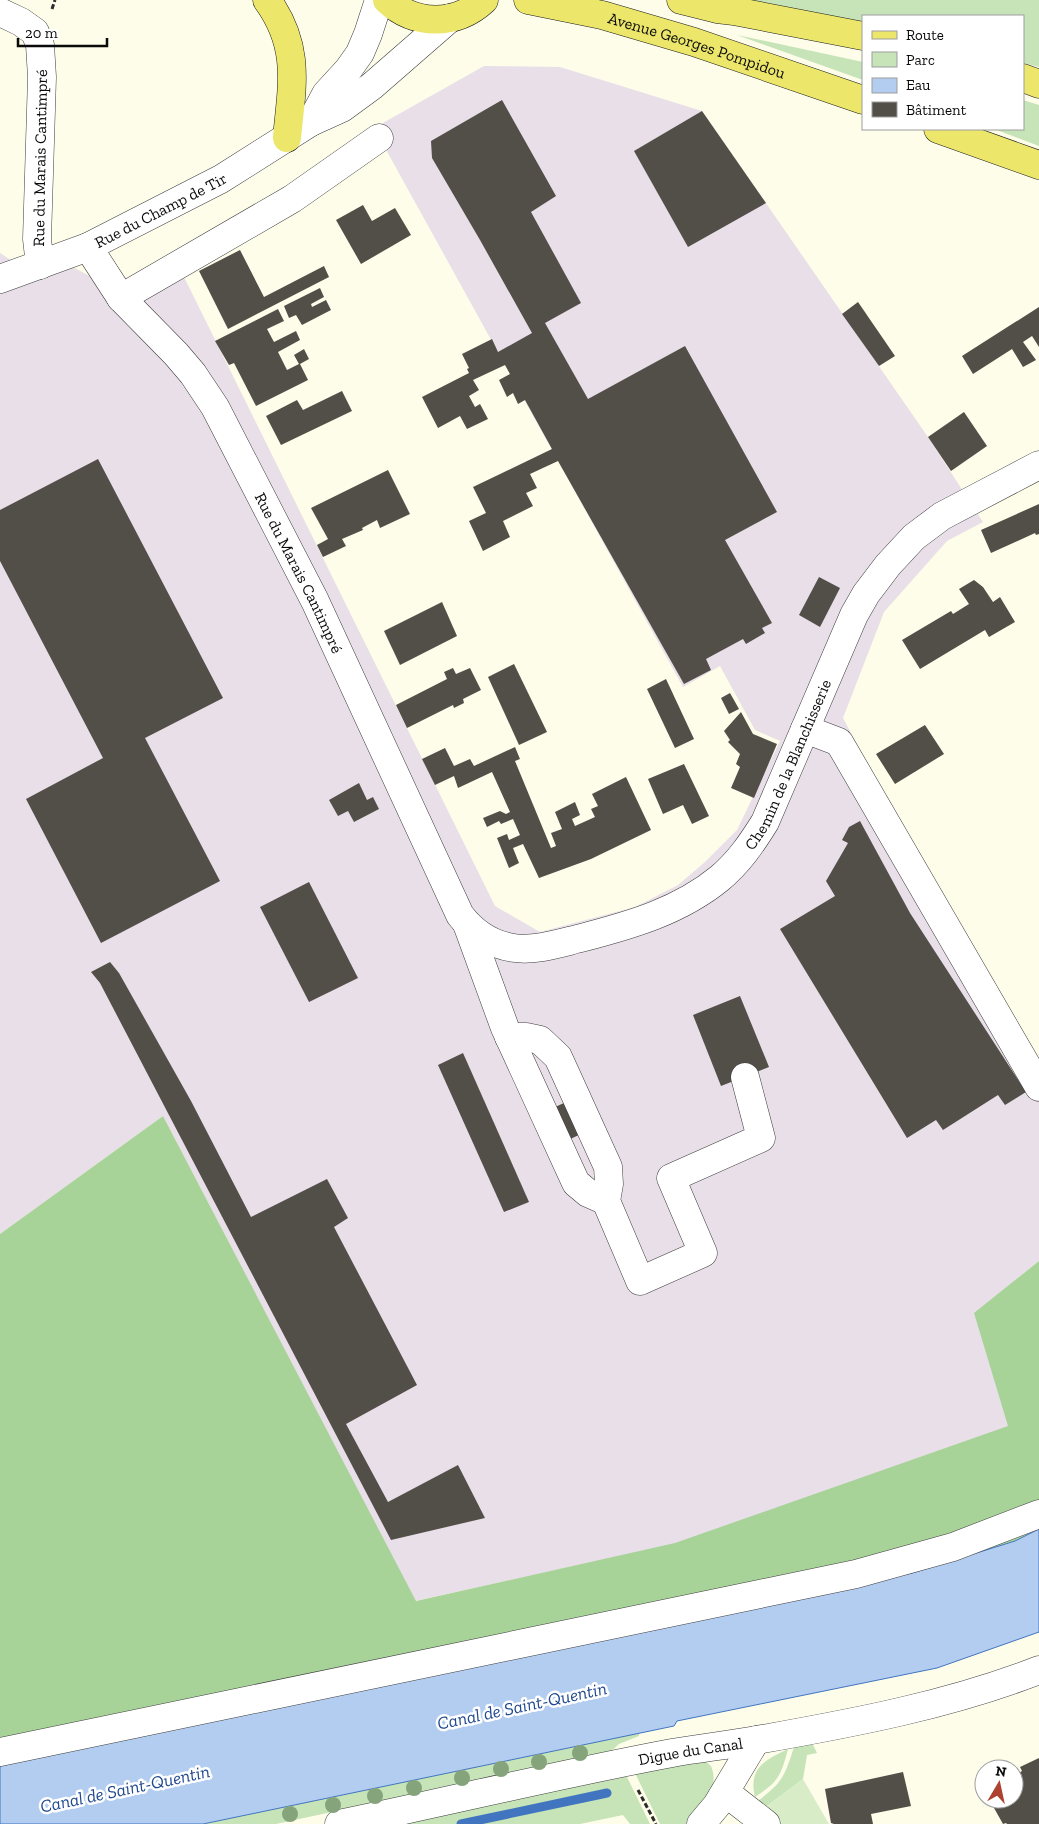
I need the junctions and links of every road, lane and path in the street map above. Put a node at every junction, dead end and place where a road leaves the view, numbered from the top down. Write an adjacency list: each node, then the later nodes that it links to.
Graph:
1 (267, 0): 15 (main road)
2 (379, 0): 13 (street)
3 (387, 0): 8 (main road)
4 (484, 0): 8 (main road)
5 (528, 0): 12 (main road, Avenue Georges Pompidou)
6 (681, 0): 9 (main road)
7 (0, 12): 19 (street, Rue du Marais Cantimpré)
8 (450, 18): 13 (street)
9 (862, 36)
10 (1024, 78): 11 (main road)
11 (1039, 84)
12 (862, 100)
13 (310, 122): 15 (street, Rue du Champ de Tir)
14 (941, 130): 17 (main road)
15 (287, 138): 18 (street, Rue du Champ de Tir)
16 (379, 138): 21 (street)
17 (1039, 165)
18 (88, 248): 19 (street, Rue du Champ de Tir); 21 (street, Rue du Marais Cantimpré)
19 (40, 266): 20 (street, Rue du Champ de Tir)
20 (0, 279)
21 (122, 298): 24 (street, Rue du Marais Cantimpré)
22 (1039, 465): 23 (street, Chemin de la Blanchisserie)
23 (805, 728): 24 (street, Chemin de la Blanchisserie); 27 (street)
24 (468, 924): 25 (street)
25 (508, 1037): 28 (street); 28 (street)
26 (744, 1077): 28 (street)
27 (1039, 1087)
28 (606, 1201)
29 (1039, 1514): 32 (street)
30 (1039, 1670): 31 (street, Digue du Canal)
31 (756, 1740): 33 (street, Digue du Canal); 34 (street)
32 (0, 1752)
33 (624, 1763): 35 (street, Digue du Canal); 36 (path)
34 (725, 1792): 37 (street); 38 (street)
35 (339, 1824)
36 (656, 1824)
37 (702, 1824)
38 (766, 1824)

